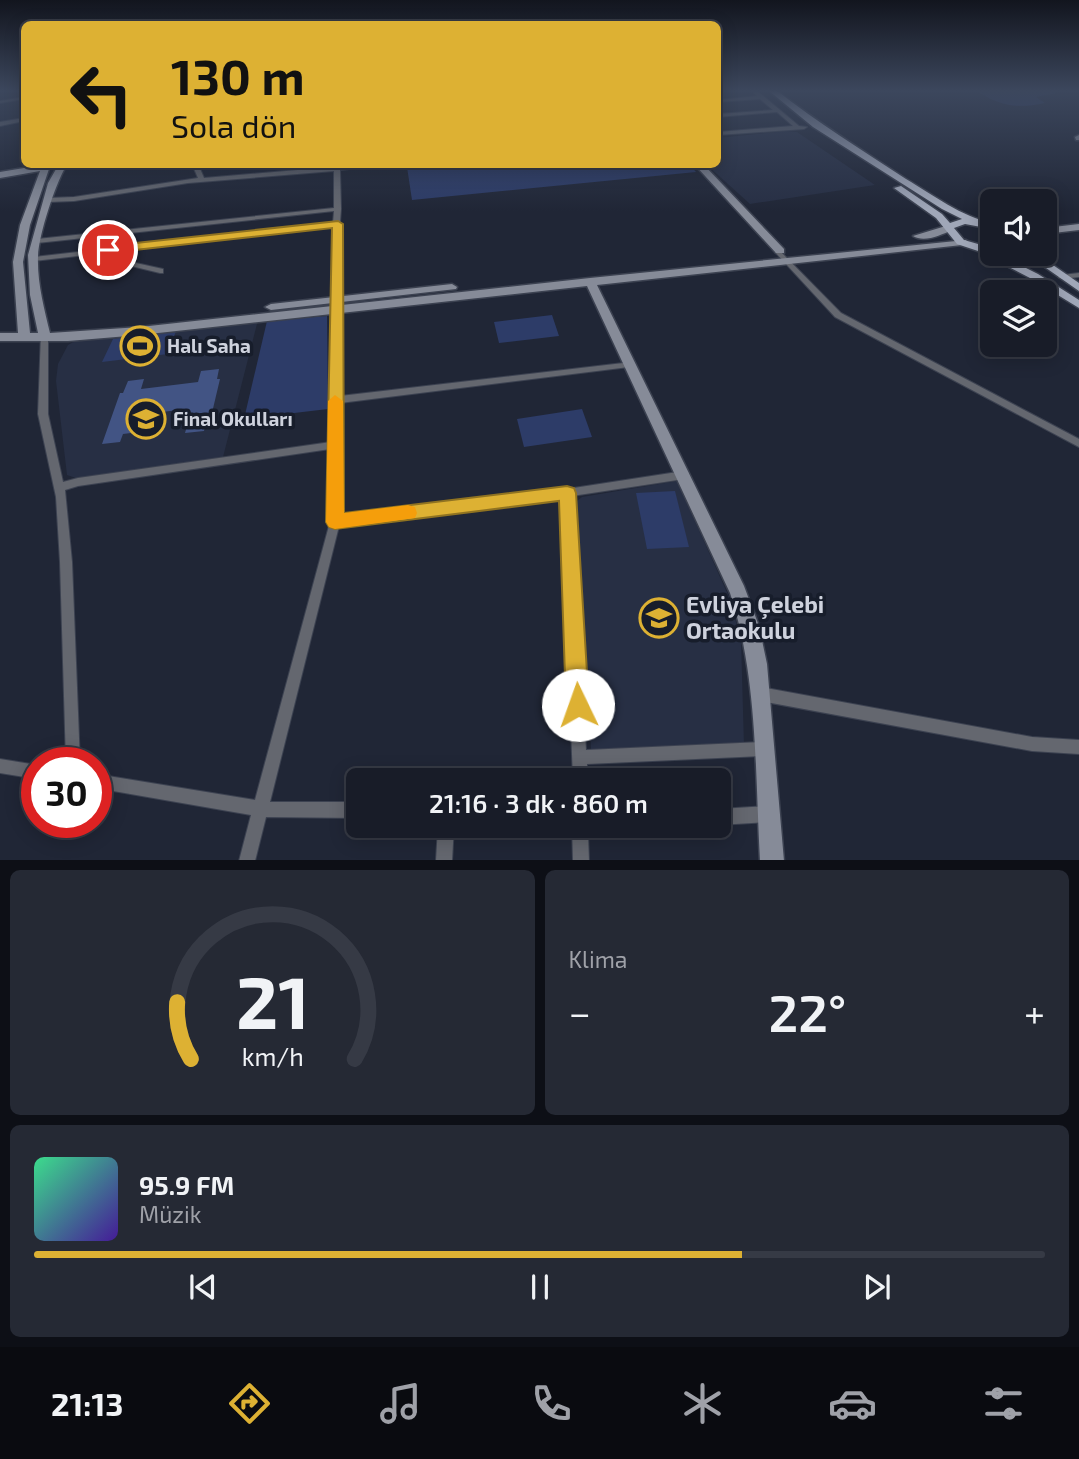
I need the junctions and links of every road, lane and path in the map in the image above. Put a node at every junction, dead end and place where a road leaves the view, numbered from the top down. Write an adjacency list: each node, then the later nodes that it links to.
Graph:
1 (764, 130): 4 (street)
2 (806, 130): 26 (main road)
3 (824, 130): 21 (main road)
4 (721, 134)
5 (21, 167): 15 (main road)
6 (35, 168): 15 (main road)
7 (42, 168): 44 (main road)
8 (60, 168): 18 (main road)
9 (197, 168): 17 (street)
10 (270, 168): 16 (street)
11 (356, 168): 14 (street)
12 (696, 168): 32 (main road)
13 (702, 168): 32 (main road)
14 (337, 170): 16 (street); 19 (street)
15 (0, 173)
16 (267, 176): 17 (street)
17 (202, 180): 18 (street)
18 (48, 200): 28 (main road)
19 (338, 209): 24 (street); 28 (street)
20 (1079, 220): 22 (main road)
21 (974, 221): 23 (main road); 26 (main road)
22 (1057, 222)
23 (980, 223)
24 (338, 224): 31 (street); 41 (street)
25 (1079, 227): 27 (main road)
26 (949, 228): 29 (main road); 32 (main road)
27 (1057, 230)
28 (37, 241): 33 (main road)
29 (962, 243): 30 (main road); 32 (main road)
30 (980, 248)
31 (82, 253): 33 (street); 36 (street)
32 (778, 253): 39 (main road); 41 (main road); 48 (street)
33 (34, 259): 43 (main road)
34 (1016, 266): 42 (main road)
35 (1047, 266): 38 (main road)
36 (160, 271)
37 (1079, 275): 38 (street)
38 (1062, 277): 40 (main road)
39 (590, 281): 41 (main road); 46 (main road)
40 (1079, 288)
41 (336, 305): 43 (main road); 47 (street)
42 (1079, 305)
43 (44, 335): 44 (main road); 51 (street)
44 (24, 336): 45 (main road)
45 (0, 337)
46 (629, 364): 47 (street); 50 (main road)
47 (335, 400): 49 (street)
48 (1079, 443)
49 (335, 445): 51 (street); 53 (street)
50 (684, 475): 52 (street); 54 (main road)
51 (58, 487): 55 (street)
52 (567, 493): 53 (street); 58 (street)
53 (335, 522): 63 (street)
54 (760, 694): 56 (street); 57 (main road)
55 (73, 747)
56 (1079, 747)
57 (762, 749): 58 (street); 65 (main road)
58 (580, 757): 60 (street)
59 (0, 766): 61 (street)
60 (580, 768)
61 (21, 769)
62 (112, 784): 63 (street)
63 (261, 809): 64 (street); 69 (street)
64 (346, 810)
65 (768, 814): 66 (street); 72 (main road)
66 (731, 816)
67 (445, 838): 70 (street)
68 (580, 838): 71 (street)
69 (247, 860)
70 (444, 860)
71 (581, 860)
72 (772, 860)

